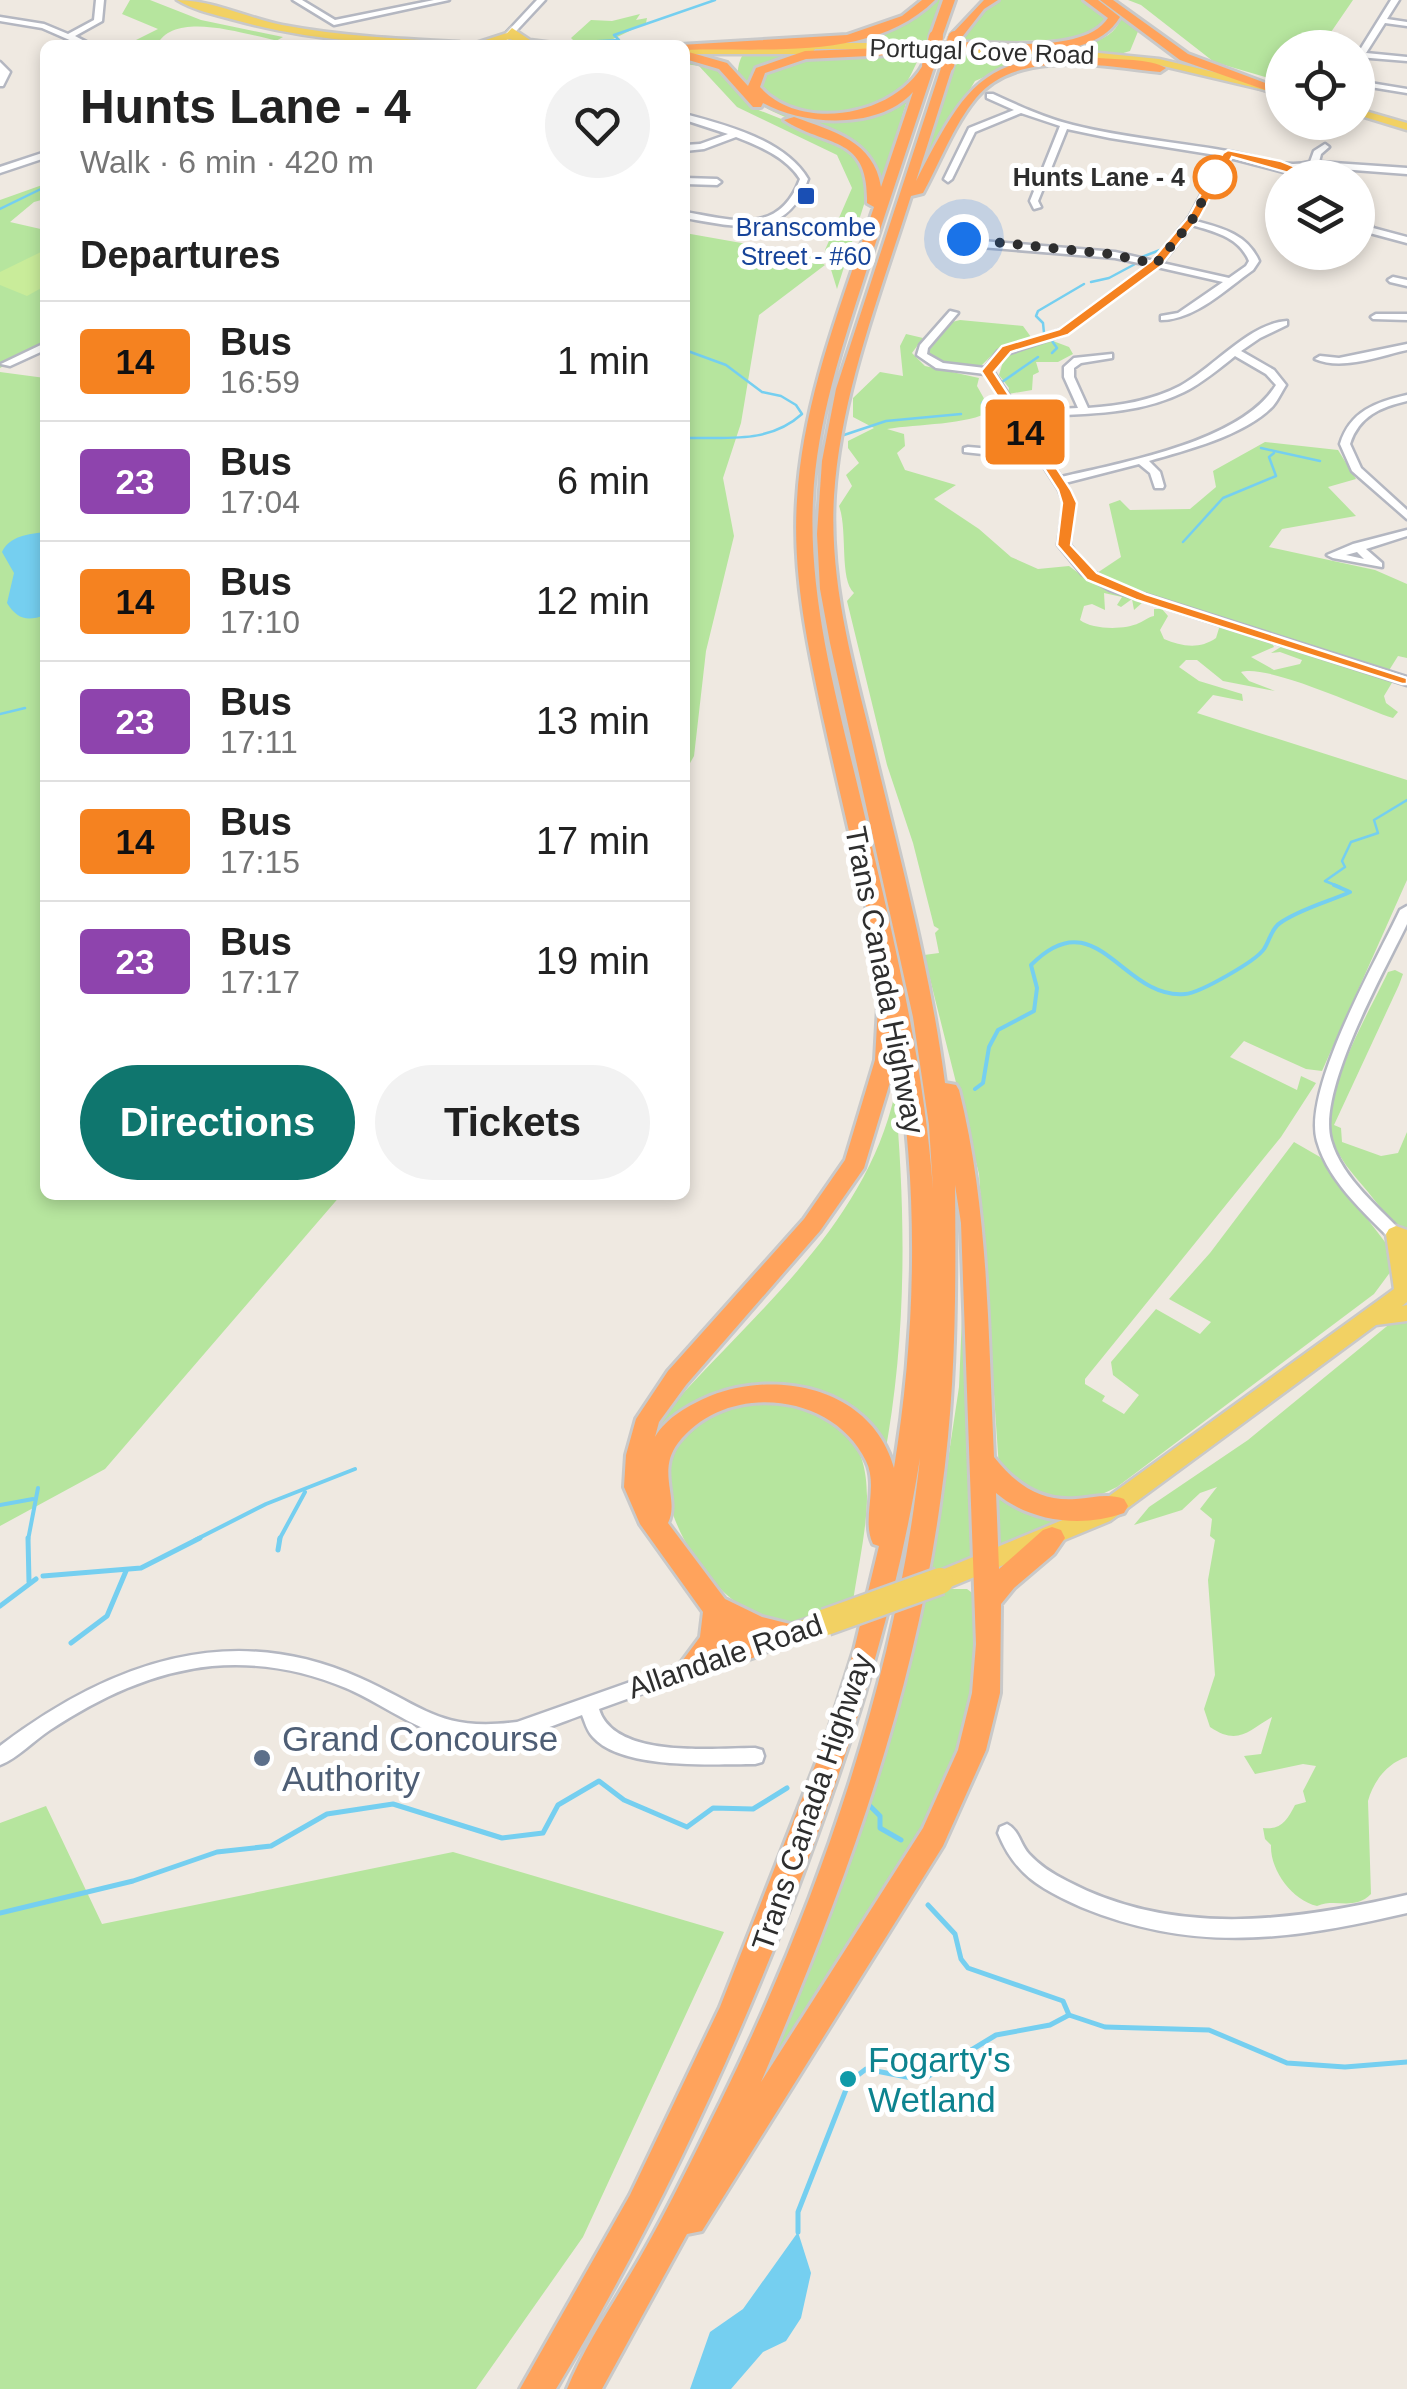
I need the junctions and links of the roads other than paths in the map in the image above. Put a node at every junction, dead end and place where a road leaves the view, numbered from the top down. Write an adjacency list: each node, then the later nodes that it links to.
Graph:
1 (100, 0): 21 (street)
2 (164, 0): 24 (main road)
3 (182, 0): 25 (main road)
4 (298, 0): 16 (street)
5 (444, 0): 16 (street)
6 (542, 0): 22 (street)
7 (929, 0): 27 (highway)
8 (949, 0): 31 (highway, Trans Canada Highway, bridge)
9 (967, 0): 31 (highway, Trans Canada Highway)
10 (992, 0): 31 (highway)
11 (1090, 0): 31 (highway)
12 (1106, 0): 17 (highway)
13 (1395, 0): 15 (street)
14 (0, 19): 21 (street)
15 (1384, 21): 18 (street); 20 (street)
16 (334, 23): 19 (street)
17 (1141, 24): 34 (highway); 40 (highway)
18 (1407, 24)
19 (342, 32)
20 (1375, 33)
21 (70, 36): 23 (street)
22 (506, 37)
23 (78, 40)
24 (342, 40)
25 (403, 40)
26 (743, 48): 28 (main road, Portugal Cove Road); 30 (main road, Portugal Cove Road); 31 (main road, Portugal Cove Road); 37 (highway)
27 (690, 49)
28 (690, 49)
29 (690, 51): 37 (highway)
30 (906, 51): 31 (highway); 34 (main road, Portugal Cove Road)
31 (948, 53): 34 (main road, Portugal Cove Road); 69 (highway, Trans Canada Highway)
32 (1375, 57): 33 (street)
33 (1407, 60)
34 (1131, 61): 36 (main road, Portugal Cove Road); 42 (main road, Portugal Cove Road)
35 (0, 64): 39 (street)
36 (1160, 68): 43 (main road, Portugal Cove Road); 69 (highway)
37 (734, 79): 69 (highway)
38 (1407, 79): 44 (street)
39 (0, 84)
40 (1265, 85)
41 (1375, 85): 44 (street)
42 (1265, 87)
43 (1265, 87)
44 (1394, 88): 45 (street)
45 (1407, 90)
46 (990, 96): 47 (street)
47 (1020, 111): 50 (street); 62 (street)
48 (1375, 117): 51 (main road)
49 (690, 119): 52 (street)
50 (1064, 126): 55 (street); 65 (street)
51 (1407, 127)
52 (734, 135): 54 (street); 66 (street)
53 (1325, 147): 57 (street)
54 (690, 148)
55 (1228, 153): 58 (street); 67 (street)
56 (40, 157): 60 (street)
57 (1315, 160)
58 (1265, 162)
59 (1375, 169): 61 (street)
60 (0, 170)
61 (1407, 171)
62 (948, 179)
63 (690, 180): 64 (street)
64 (717, 182)
65 (1038, 207)
66 (690, 216)
67 (1191, 222): 72 (street); 74 (street)
68 (1375, 232): 71 (street)
69 (880, 239): 103 (highway, Trans Canada Highway); 104 (highway, Trans Canada Highway)
70 (964, 239): 72 (street)
71 (1407, 240)
72 (1156, 264): 74 (street); 87 (street)
73 (1394, 280): 75 (street)
74 (1230, 281): 79 (street)
75 (1407, 284)
76 (954, 313): 87 (street)
77 (1376, 316): 78 (street)
78 (1407, 317)
79 (1164, 318)
80 (1284, 323): 83 (street)
81 (1407, 346): 85 (street)
82 (40, 348): 86 (street)
83 (1235, 352): 89 (street); 93 (street)
84 (1108, 356): 89 (street)
85 (1320, 359)
86 (6, 364)
87 (988, 371): 90 (street)
88 (1407, 398): 97 (street)
89 (1084, 411): 90 (street)
90 (1013, 415): 91 (street)
91 (1034, 447): 92 (street); 94 (street)
92 (968, 450)
93 (1140, 458): 94 (street); 95 (street)
94 (1059, 480): 101 (street)
95 (1159, 486)
96 (1407, 500): 97 (street)
97 (1394, 503): 98 (street)
98 (1407, 516)
99 (1407, 534): 100 (street)
100 (1357, 546): 100 (street)
101 (1407, 681)
102 (1407, 910): 105 (street)
103 (891, 986): 110 (highway); 112 (highway, Trans Canada Highway)
104 (926, 1022): 107 (highway); 123 (highway, Trans Canada Highway)
105 (1403, 1240): 106 (main road)
106 (1406, 1298): 108 (main road, Allandale Road)
107 (984, 1463): 108 (highway); 111 (highway)
108 (1115, 1506): 109 (main road, Allandale Road)
109 (1052, 1538): 111 (main road, Allandale Road); 113 (highway)
110 (670, 1546): 112 (highway); 114 (highway)
111 (987, 1564): 113 (highway); 115 (main road, Allandale Road, bridge)
112 (881, 1595): 124 (highway, Trans Canada Highway)
113 (990, 1598): 123 (highway)
114 (717, 1608): 115 (highway); 116 (highway); 117 (highway)
115 (789, 1634): 116 (main road, Allandale Road)
116 (746, 1649): 117 (street, Allandale Road)
117 (690, 1668): 118 (street, Allandale Road)
118 (588, 1704): 119 (street); 120 (street, Allandale Road)
119 (756, 1756)
120 (0, 1757)
121 (1008, 1833): 122 (street)
122 (1407, 1904)
123 (587, 2385)
124 (537, 2389)

